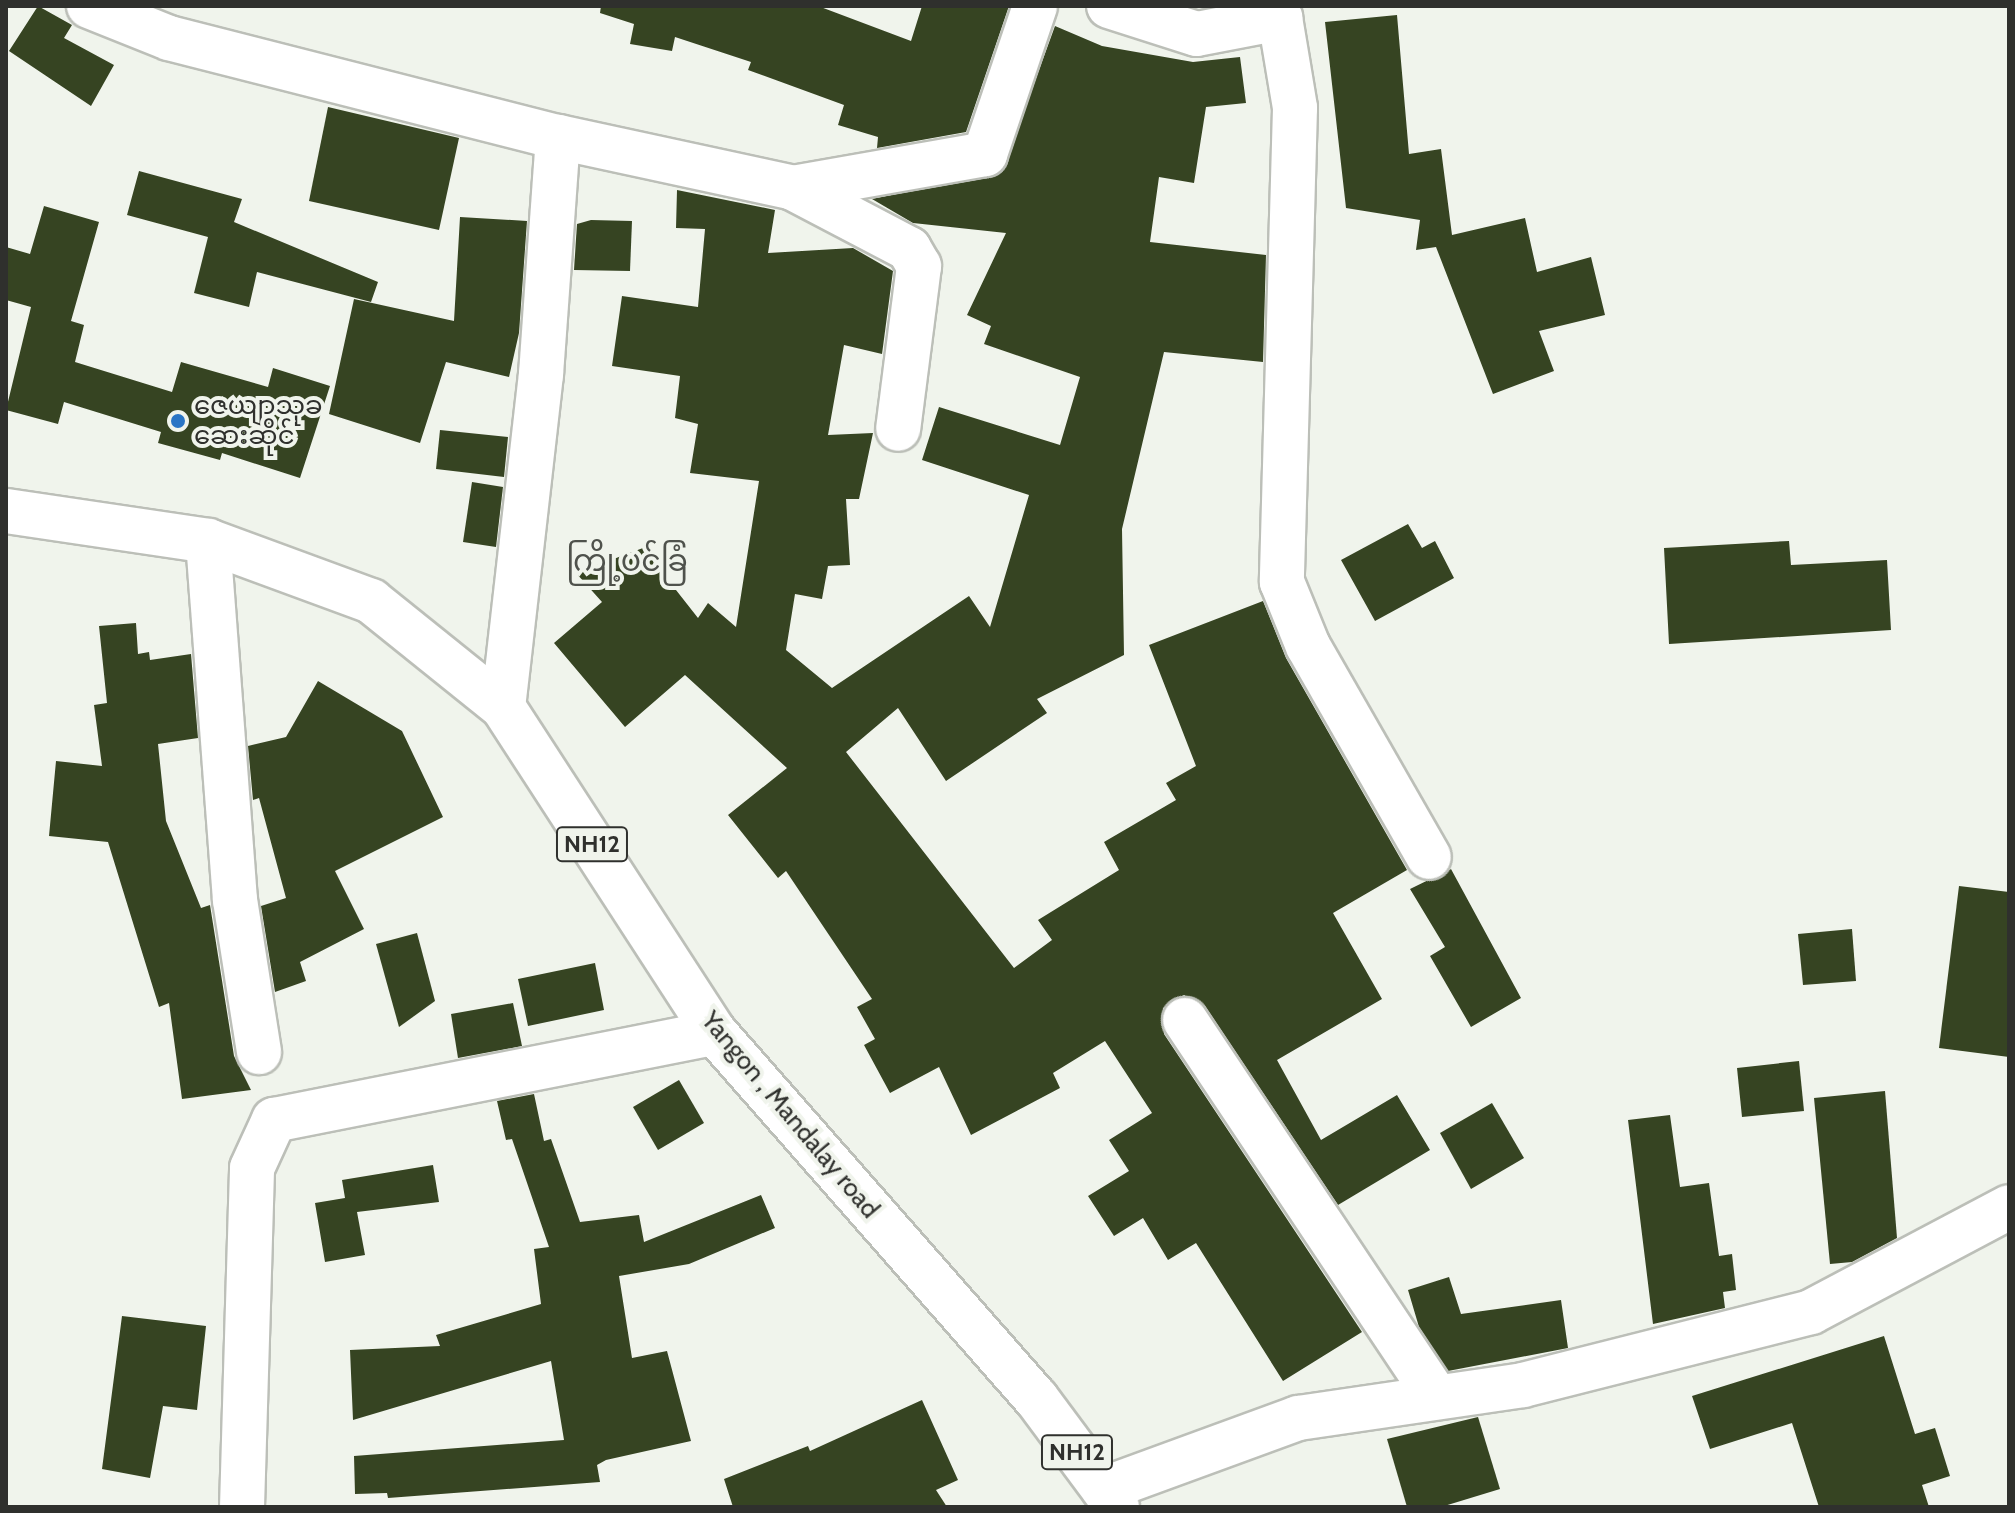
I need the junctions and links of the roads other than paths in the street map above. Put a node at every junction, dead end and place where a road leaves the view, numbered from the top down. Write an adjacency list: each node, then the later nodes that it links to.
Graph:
1 (89, 6): 4 (main road)
2 (1035, 6): 5 (main road)
3 (1109, 6): 10 (main road)
4 (558, 137): 5 (main road); 9 (main road)
5 (793, 188): 6 (main road)
6 (898, 429)
7 (6, 511): 8 (main road, Yangon , Mandalay road / NH12)
8 (208, 541): 9 (main road, Yangon , Mandalay road / NH12); 13 (main road)
9 (503, 707): 12 (main road, Yangon , Mandalay road / NH12)
10 (1429, 857)
11 (1185, 1020): 15 (main road)
12 (715, 1033): 16 (main road, Yangon , Mandalay road / NH12); 17 (main road)
13 (259, 1052)
14 (2009, 1207): 15 (main road)
15 (1436, 1397): 16 (main road)
16 (1103, 1501)
17 (242, 1507)

